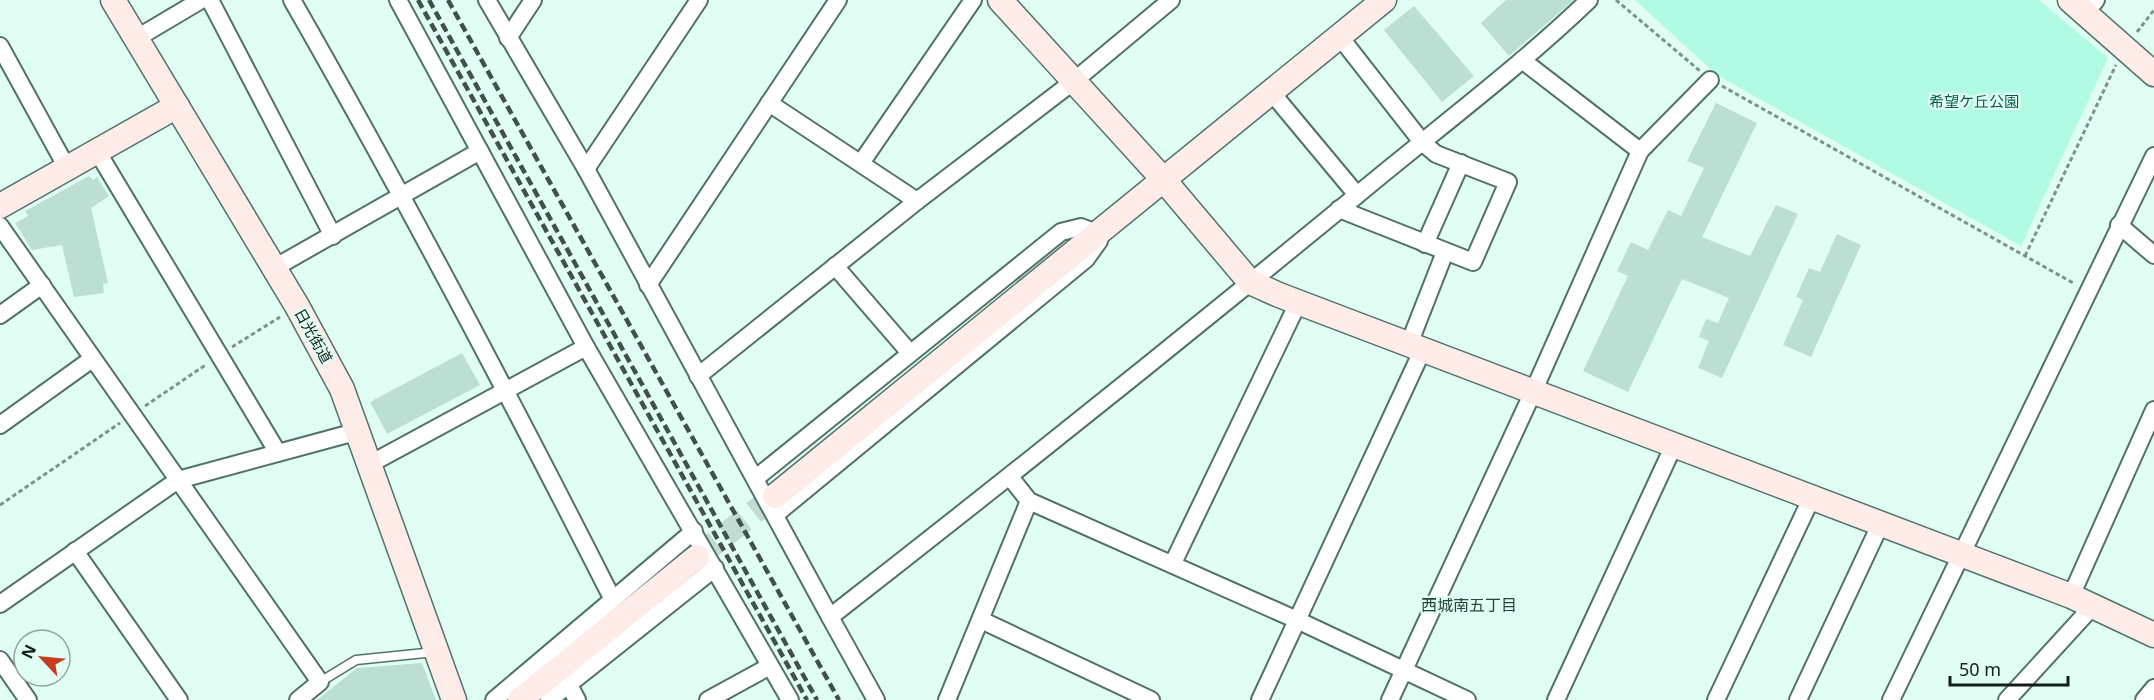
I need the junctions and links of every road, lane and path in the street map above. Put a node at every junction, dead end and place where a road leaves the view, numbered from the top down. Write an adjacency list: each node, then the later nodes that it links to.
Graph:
1 (114, 0): 19 (street, 日光街道)
2 (201, 0): 19 (street)
3 (210, 0): 48 (street)
4 (292, 0): 41 (street)
5 (398, 0): 32 (street)
6 (487, 0): 20 (street)
7 (533, 0): 20 (street)
8 (699, 0): 38 (street)
9 (838, 0): 28 (street)
10 (974, 0): 35 (street)
11 (1000, 0): 26 (street)
12 (1171, 0): 26 (street)
13 (1384, 0): 18 (street)
14 (1589, 0): 23 (street)
15 (1616, 0): 25 (path)
16 (2084, 4): 21 (street)
17 (2154, 9): 21 (path)
18 (1340, 37): 27 (street); 30 (street)
19 (137, 38): 29 (street, 日光街道)
20 (508, 38): 38 (street)
21 (2124, 47): 24 (street); 52 (path)
22 (3, 57): 37 (street)
23 (1522, 60): 30 (street); 33 (street)
24 (2154, 74)
25 (1710, 80): 33 (street); 52 (path)
26 (1074, 81): 39 (street); 42 (street)
27 (1272, 93): 39 (street); 40 (street)
28 (769, 103): 35 (street); 57 (street)
29 (177, 106): 31 (street); 54 (street, 日光街道)
30 (1422, 142): 36 (street); 40 (street)
31 (97, 151): 37 (street); 65 (street)
32 (480, 151): 41 (street); 63 (street)
33 (1640, 151): 68 (street)
34 (2154, 156): 46 (street)
35 (861, 163): 42 (street)
36 (1461, 163): 49 (street); 50 (street)
37 (67, 168): 43 (street)
38 (586, 170): 57 (street)
39 (1163, 179): 47 (street); 55 (street)
40 (1357, 195): 44 (street)
41 (402, 196): 48 (street); 69 (street)
42 (917, 201): 53 (street)
43 (0, 206)
44 (1339, 209): 49 (street); 55 (street)
45 (0, 225): 56 (street)
46 (2119, 225): 51 (street); 58 (street)
47 (1097, 233): 64 (street); 83 (street)
48 (333, 236): 54 (street)
49 (1425, 244): 50 (street)
50 (1445, 252): 62 (street)
51 (2154, 255)
52 (2025, 256): 58 (path)
53 (835, 266): 64 (street); 67 (street)
54 (274, 268): 60 (street, 日光街道)
55 (1250, 282): 59 (street); 77 (street)
56 (42, 285): 61 (street); 66 (street)
57 (648, 285): 67 (street)
58 (2088, 292): 87 (street)
59 (1298, 303): 62 (street); 89 (street)
60 (297, 306): 65 (path); 73 (street, 日光街道)
61 (0, 315)
62 (1416, 346): 68 (street); 96 (street)
63 (586, 347): 69 (street); 85 (street)
64 (910, 353): 78 (street)
65 (220, 354): 71 (path); 75 (street)
66 (92, 359): 71 (street); 72 (street)
67 (698, 376): 78 (street)
68 (1534, 390): 74 (street); 101 (street)
69 (507, 391): 76 (street); 91 (street)
70 (2154, 410): 90 (street)
71 (133, 414): 79 (street); 82 (path)
72 (0, 425)
73 (359, 431): 75 (street); 76 (street, 日光街道)
74 (1674, 445): 80 (street); 121 (street)
75 (278, 453): 79 (street)
76 (370, 464): 98 (street, 日光街道)
77 (1010, 477): 81 (street); 94 (street)
78 (756, 478): 83 (street)
79 (178, 480): 86 (street); 102 (street)
80 (1812, 497): 84 (street); 122 (street)
81 (1029, 501): 89 (street); 95 (street)
82 (0, 505)
83 (775, 505): 94 (street)
84 (1881, 523): 87 (street); 123 (street)
85 (694, 531): 88 (street); 91 (street)
86 (75, 551): 92 (street); 106 (street)
87 (1962, 554): 90 (street); 124 (street)
88 (706, 562): 100 (street); 103 (street); 110 (street)
89 (1173, 563): 96 (street)
90 (2071, 596): 93 (street)
91 (612, 598): 109 (street)
92 (0, 604)
93 (2092, 607): 97 (street); 125 (street)
94 (830, 617): 115 (street)
95 (981, 620): 116 (street); 117 (street)
96 (1297, 620): 101 (street); 118 (street)
97 (2154, 635)
98 (438, 651): 102 (lane); 108 (street, 日光街道)
99 (0, 660): 105 (street)
100 (770, 666): 113 (street); 114 (street)
101 (1404, 670): 119 (street); 120 (street)
102 (320, 682): 107 (street)
103 (569, 685): 111 (street); 112 (street)
104 (2154, 688): 126 (street)
105 (28, 700)
106 (179, 700)
107 (298, 700)
108 (454, 700)
109 (494, 700)
110 (520, 700)
111 (549, 700)
112 (577, 700)
113 (708, 700)
114 (790, 700)
115 (876, 700)
116 (946, 700)
117 (1151, 700)
118 (1260, 700)
119 (1390, 700)
120 (1467, 700)
121 (1556, 700)
122 (1716, 700)
123 (1798, 700)
124 (1891, 700)
125 (2007, 700)
126 (2144, 700)

